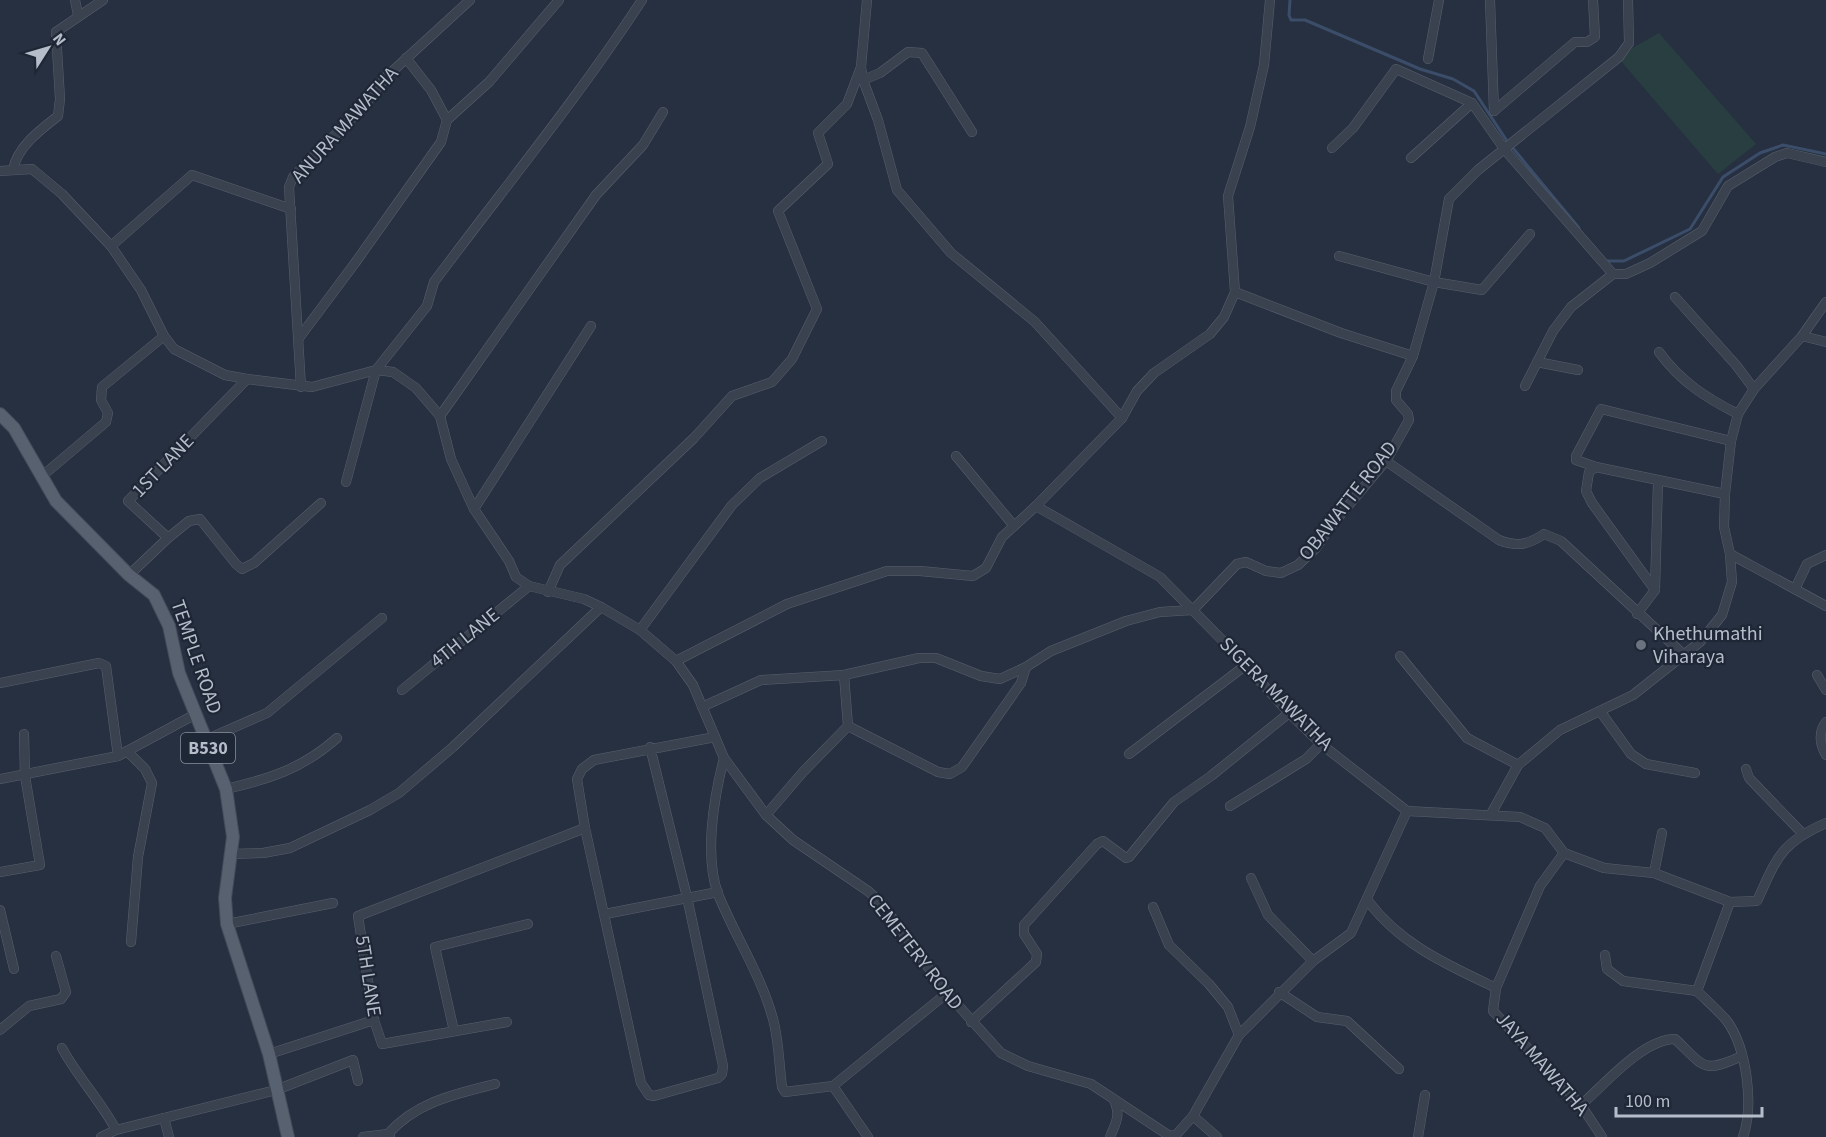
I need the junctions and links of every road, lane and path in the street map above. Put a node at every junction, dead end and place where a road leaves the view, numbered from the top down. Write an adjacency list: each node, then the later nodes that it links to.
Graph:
1 (75, 0): 12 (street)
2 (103, 0): 12 (street)
3 (559, 0): 19 (street)
4 (642, 0): 44 (street)
5 (867, 0): 15 (street)
6 (1270, 0): 33 (street)
7 (1439, 0): 14 (street)
8 (1491, 0): 9 (street)
9 (1593, 0)
10 (1628, 0): 21 (street)
11 (465, 2): 13 (street, ANURA MAWATHA)
12 (78, 15): 25 (street)
13 (406, 58): 19 (street); 27 (street, ANURA MAWATHA)
14 (1428, 59)
15 (861, 68): 16 (street); 74 (street)
16 (863, 80): 20 (street); 53 (street)
17 (1472, 103): 21 (street); 22 (street); 23 (street)
18 (663, 112): 52 (street)
19 (447, 120): 39 (street)
20 (972, 132)
21 (1509, 147): 31 (street); 32 (street)
22 (1332, 148)
23 (1411, 158)
24 (1826, 162): 31 (street)
25 (14, 170): 26 (street); 29 (street)
26 (0, 171)
27 (291, 209): 29 (street); 39 (street, ANURA MAWATHA)
28 (1530, 234): 32 (street)
29 (111, 246): 37 (street)
30 (1339, 256): 32 (street)
31 (1613, 274): 43 (street)
32 (1434, 282): 42 (street)
33 (1235, 292): 42 (street); 53 (street)
34 (1675, 297): 49 (street)
35 (1826, 302): 38 (street)
36 (591, 326): 65 (street)
37 (164, 336): 46 (street); 59 (street)
38 (1802, 336): 40 (street); 49 (street)
39 (299, 338): 48 (street, ANURA MAWATHA)
40 (1826, 342)
41 (1659, 352): 51 (street)
42 (1413, 356): 57 (street, OBAWATTE ROAD)
43 (1537, 362): 45 (street); 47 (street)
44 (376, 370): 48 (street); 52 (street); 61 (street)
45 (1578, 370)
46 (247, 379): 48 (street); 67 (street, 1ST LANE)
47 (1525, 386)
48 (301, 387)
49 (1754, 389): 51 (street)
50 (0, 414): 59 (main road, TEMPLE ROAD / B530)
51 (1738, 414): 55 (street)
52 (440, 416): 65 (street)
53 (1122, 418): 64 (street)
54 (822, 441): 80 (street)
55 (1731, 441): 58 (street); 62 (street)
56 (957, 456): 66 (street)
57 (1386, 461): 77 (street, OBAWATTE ROAD); 78 (street)
58 (1596, 467): 60 (street); 73 (street)
59 (41, 477): 70 (main road, TEMPLE ROAD / B530)
60 (1658, 481): 62 (street); 73 (street)
61 (346, 482)
62 (1725, 494): 68 (street)
63 (321, 503): 67 (street)
64 (1036, 506): 66 (street); 77 (street, SIGERA MAWATHA)
65 (474, 509): 71 (street)
66 (1014, 526): 83 (street)
67 (168, 538): 70 (street)
68 (1730, 554): 72 (street); 81 (street)
69 (1826, 555): 72 (street)
70 (129, 575): 94 (main road, TEMPLE ROAD / B530)
71 (529, 586): 74 (street, CEMETERY ROAD); 89 (street, 4TH LANE)
72 (1795, 589): 75 (street)
73 (1655, 590): 78 (street)
74 (548, 592): 76 (street, CEMETERY ROAD)
75 (1826, 606)
76 (601, 607): 80 (street, CEMETERY ROAD); 123 (street)
77 (1193, 610): 84 (street, SIGERA MAWATHA); 85 (street)
78 (1637, 614): 81 (street)
79 (382, 618): 100 (street)
80 (640, 630): 83 (street, CEMETERY ROAD)
81 (1684, 655): 92 (street)
82 (1400, 656): 108 (street)
83 (676, 661): 91 (street, CEMETERY ROAD)
84 (1246, 665): 93 (street, SIGERA MAWATHA); 104 (street)
85 (1026, 668): 86 (street); 96 (street)
86 (844, 675): 91 (street); 96 (street)
87 (1817, 675): 90 (street)
88 (0, 683): 106 (street)
89 (402, 690)
90 (1826, 690)
91 (702, 707): 98 (street, CEMETERY ROAD)
92 (1600, 711): 108 (street); 110 (street)
93 (1289, 713): 101 (street, SIGERA MAWATHA); 148 (street)
94 (194, 715): 100 (main road, TEMPLE ROAD / B530); 103 (street)
95 (1826, 722): 105 (street)
96 (848, 726): 117 (street)
97 (24, 734): 111 (street)
98 (715, 737): 102 (street); 107 (street, CEMETERY ROAD)
99 (337, 738): 113 (street)
100 (205, 740): 113 (main road, TEMPLE ROAD / B530)
101 (1321, 744): 114 (street); 115 (street, SIGERA MAWATHA)
102 (650, 747): 119 (street); 128 (street)
103 (127, 751): 106 (street); 137 (street)
104 (1129, 754)
105 (1826, 755)
106 (118, 756): 111 (street)
107 (724, 758): 117 (street, CEMETERY ROAD); 127 (street)
108 (1518, 765): 116 (street)
109 (1746, 769): 121 (street)
110 (1695, 773)
111 (24, 776): 112 (street); 124 (street)
112 (0, 779)
113 (226, 789): 123 (main road, TEMPLE ROAD / B530)
114 (1230, 806)
115 (1407, 811): 116 (street); 129 (street)
116 (1491, 814): 122 (street)
117 (766, 815): 145 (street, CEMETERY ROAD)
118 (1826, 823): 121 (street)
119 (585, 828): 134 (street); 146 (street, 5TH LANE)
120 (1662, 833): 125 (street)
121 (1802, 834): 130 (street)
122 (1564, 853): 125 (street); 142 (street, JAYA MAWATHA)
123 (230, 854): 135 (main road, TEMPLE ROAD / B530)
124 (0, 872)
125 (1654, 873): 130 (street)
126 (1251, 878): 140 (street)
127 (717, 892): 128 (street); 158 (street)
128 (687, 897): 134 (street); 134 (street)
129 (1368, 901): 140 (street); 142 (street, JAYA MAWATHA)
130 (1730, 902): 144 (street)
131 (333, 903): 135 (street)
132 (1153, 907): 151 (street)
133 (0, 910): 141 (street)
134 (605, 914)
135 (227, 924): 153 (main road, TEMPLE ROAD / B530)
136 (528, 924): 150 (street)
137 (131, 942)
138 (1605, 955): 144 (street)
139 (56, 956): 149 (street)
140 (1313, 961): 143 (street)
141 (14, 969)
142 (1496, 988): 162 (street, JAYA MAWATHA)
143 (1279, 992): 151 (street); 155 (street)
144 (1697, 992): 154 (street)
145 (947, 993): 148 (street, CEMETERY ROAD); 158 (street)
146 (374, 1020): 150 (street, 5TH LANE); 153 (street)
147 (507, 1022): 150 (street, 5TH LANE)
148 (971, 1022): 161 (street, CEMETERY ROAD)
149 (0, 1030)
150 (454, 1031)
151 (1239, 1035): 163 (street)
152 (62, 1048): 165 (street)
153 (269, 1054): 159 (main road, TEMPLE ROAD / B530)
154 (1742, 1056): 162 (street); 176 (street)
155 (1399, 1069)
156 (358, 1081): 159 (street)
157 (495, 1084): 166 (street)
158 (833, 1086): 171 (street)
159 (276, 1090): 164 (street); 169 (main road, TEMPLE ROAD / B530)
160 (1425, 1095): 174 (street)
161 (1114, 1100): 163 (street, CEMETERY ROAD); 172 (street)
162 (1581, 1106): 175 (street, JAYA MAWATHA)
163 (1193, 1116): 173 (street)
164 (164, 1118): 165 (street); 168 (street)
165 (116, 1131): 167 (street)
166 (389, 1136): 170 (street)
167 (100, 1137)
168 (169, 1137)
169 (288, 1137)
170 (363, 1137)
171 (868, 1137)
172 (1110, 1137)
173 (1217, 1137)
174 (1418, 1137)
175 (1602, 1137)
176 (1743, 1137)

